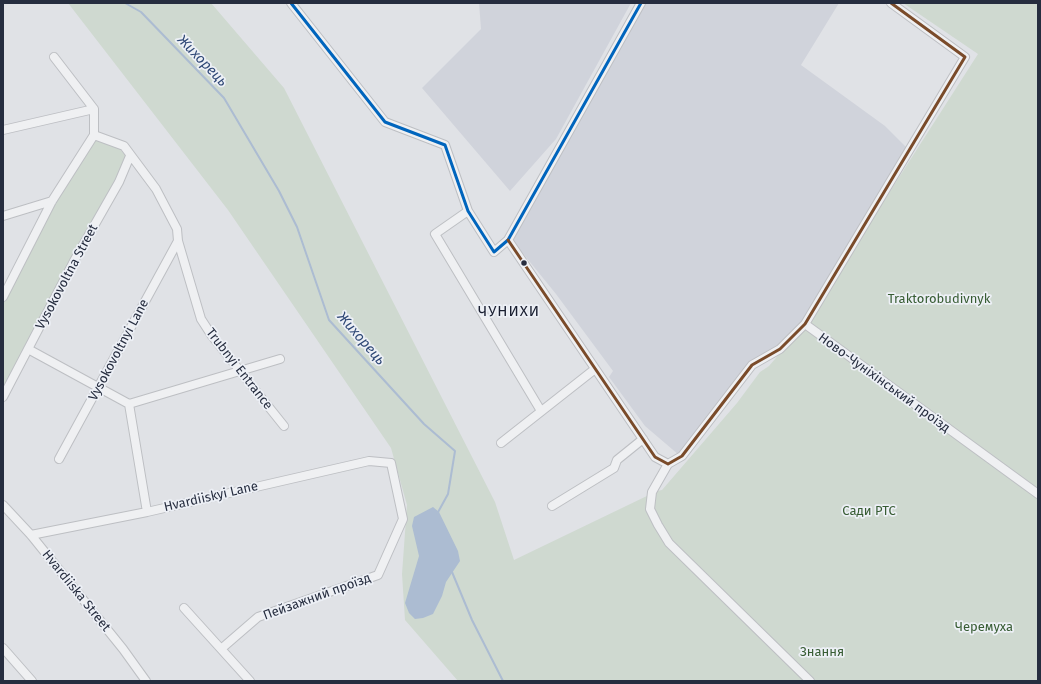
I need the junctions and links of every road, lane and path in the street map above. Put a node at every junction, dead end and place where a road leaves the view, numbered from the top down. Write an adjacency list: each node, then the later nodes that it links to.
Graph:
1 (291, 3): 10 (street)
2 (641, 3): 12 (street)
3 (891, 3): 15 (street, Ново-Чуніхінський проїзд)
4 (54, 57): 5 (street)
5 (94, 109): 6 (street); 7 (street)
6 (3, 130)
7 (94, 135): 8 (street, Trubnyi Entrance); 9 (street)
8 (130, 156): 13 (street, Trubnyi Entrance); 16 (street, Vysokovoltna Street)
9 (52, 201): 11 (street); 14 (street)
10 (468, 211): 12 (street); 23 (street)
11 (3, 216)
12 (508, 240): 18 (street)
13 (178, 241): 19 (street, Trubnyi Entrance); 20 (street, Vysokovoltnyi Lane)
14 (3, 297)
15 (804, 324): 29 (street); 30 (street, Ново-Чуніхінський проїзд)
16 (28, 349): 20 (street); 21 (street, Vysokovoltna Street)
17 (280, 359): 19 (street)
18 (595, 369): 23 (street); 25 (street)
19 (241, 371): 22 (street); 24 (street, Trubnyi Entrance)
20 (98, 389): 22 (street); 27 (street, Vysokovoltnyi Lane)
21 (3, 397)
22 (129, 404): 33 (street)
23 (541, 411): 26 (street)
24 (284, 426)
25 (643, 440): 29 (street); 32 (street)
26 (501, 444)
27 (59, 459)
28 (391, 463): 33 (street, Hvardiiskyi Lane); 37 (street, Пейзажний проїзд)
29 (668, 464): 41 (street)
30 (1038, 494)
31 (3, 505): 34 (street, Hvardiiska Street)
32 (552, 506)
33 (148, 512): 34 (street, Hvardiiskyi Lane)
34 (31, 535): 39 (street, Hvardiiska Street)
35 (184, 608): 37 (street)
36 (3, 648): 38 (street)
37 (221, 649): 40 (street)
38 (32, 681)
39 (146, 681)
40 (250, 681)
41 (810, 681)

